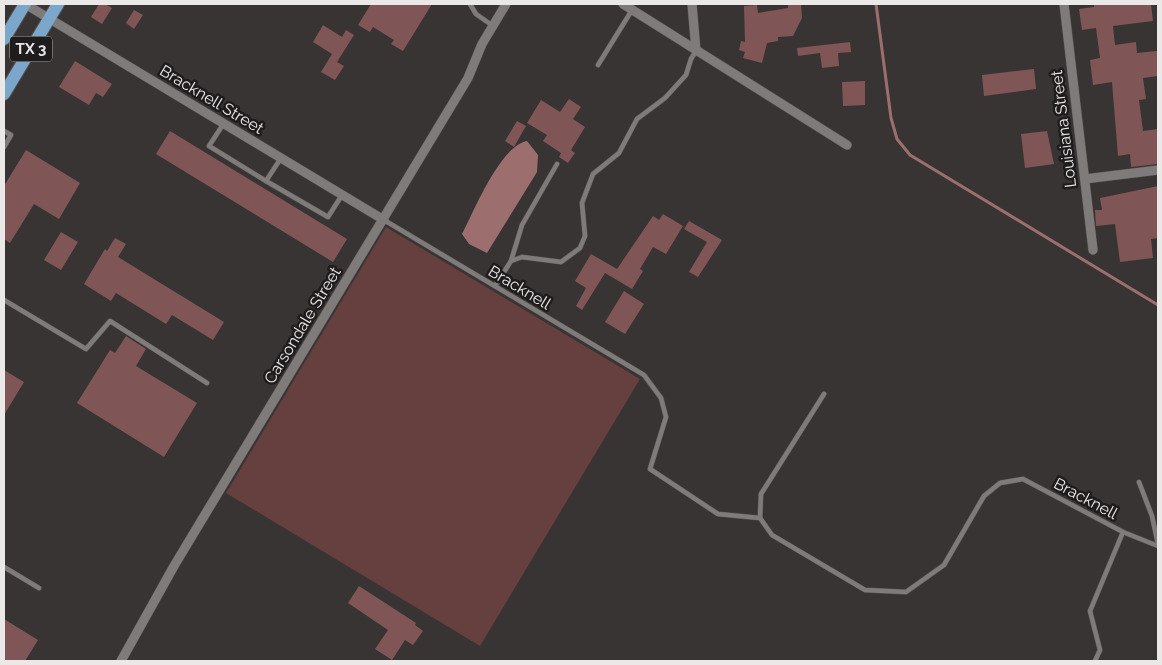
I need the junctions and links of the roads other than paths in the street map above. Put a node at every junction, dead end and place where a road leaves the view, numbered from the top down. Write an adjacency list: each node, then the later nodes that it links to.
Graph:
1 (25, 4): 9 (street, Bracknell Street); 11 (main road, TX 3)
2 (58, 4): 9 (main road, TX 3)
3 (470, 4): 10 (lane)
4 (506, 4): 10 (street, Carsondale Street)
5 (623, 4): 8 (street)
6 (692, 4): 12 (street)
7 (1064, 4): 22 (street, Louisiana Street)
8 (632, 10): 12 (street); 13 (lane)
9 (49, 18): 14 (main road, TX 3); 15 (street, Bracknell Street)
10 (493, 26): 25 (street, Carsondale Street)
11 (4, 39)
12 (696, 51): 17 (street); 27 (lane)
13 (598, 65)
14 (4, 94)
15 (224, 123): 19 (street, Bracknell Street); 23 (lane)
16 (4, 131): 18 (lane)
17 (847, 145)
18 (4, 147)
19 (281, 158): 23 (lane); 24 (street, Bracknell Street)
20 (557, 164): 27 (lane)
21 (1158, 170): 22 (street)
22 (1085, 179): 26 (street, Louisiana Street)
23 (266, 180): 24 (lane)
24 (342, 195): 25 (street, Bracknell Street)
25 (384, 220): 28 (lane, Bracknell); 38 (street, Carsondale Street)
26 (1093, 250)
27 (511, 261): 28 (lane)
28 (495, 286): 33 (lane, Bracknell)
29 (4, 300): 30 (lane)
30 (206, 383)
31 (824, 394): 33 (lane)
32 (1139, 482): 35 (lane)
33 (760, 518): 34 (lane, Bracknell)
34 (1123, 532): 35 (lane, Bracknell); 39 (lane)
35 (1158, 545)
36 (4, 567): 37 (lane)
37 (39, 588)
38 (121, 661)
39 (1095, 661)

